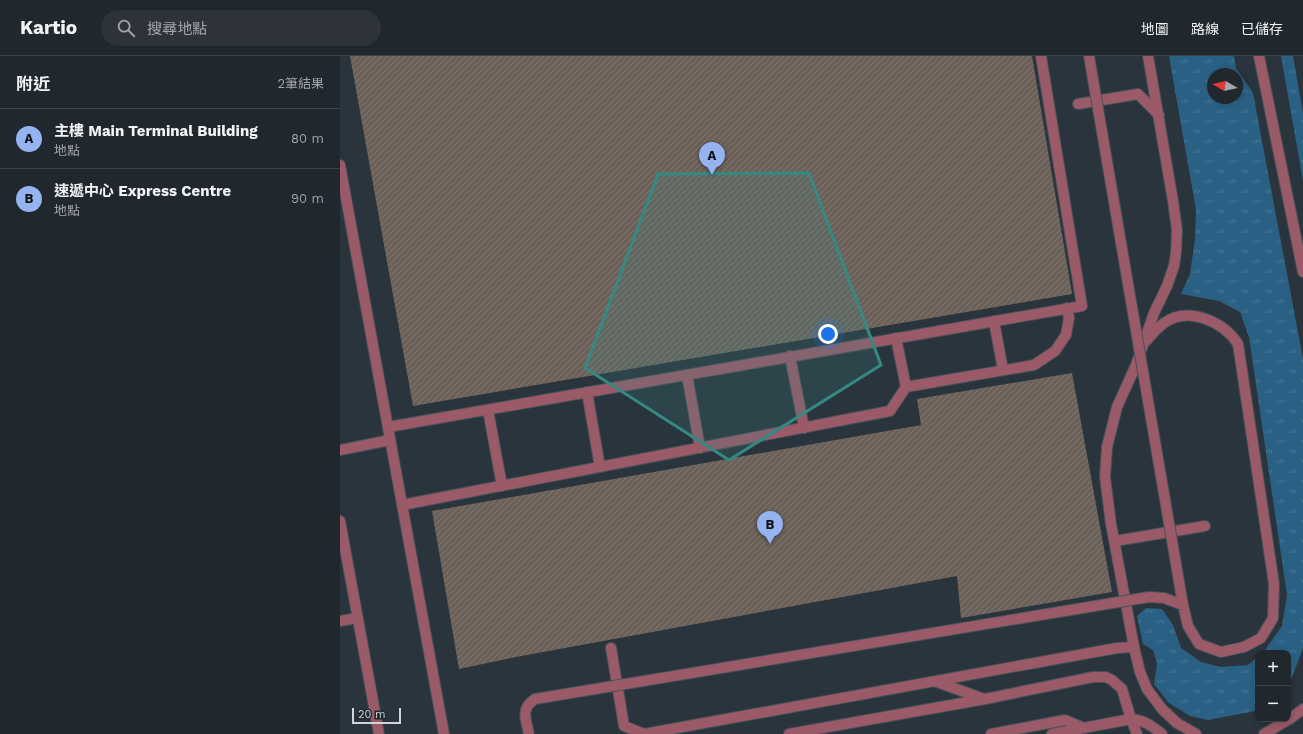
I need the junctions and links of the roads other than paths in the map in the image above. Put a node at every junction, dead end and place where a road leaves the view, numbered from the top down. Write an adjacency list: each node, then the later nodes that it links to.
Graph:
1 (1041, 56): 10 (street)
2 (1089, 56): 31 (street, bridge)
3 (1148, 56): 6 (street)
4 (1259, 56): 9 (street)
5 (1078, 104): 6 (street)
6 (1159, 115): 13 (street)
7 (340, 165): 8 (street)
8 (344, 205): 20 (street)
9 (1303, 272)
10 (1067, 308): 11 (street); 15 (street)
11 (994, 321): 12 (street); 15 (street)
12 (896, 338): 14 (street); 17 (street)
13 (1144, 343): 30 (street); 31 (street)
14 (790, 356): 16 (street); 21 (street)
15 (1003, 370): 17 (street)
16 (687, 375): 18 (street); 23 (street)
17 (906, 387): 21 (street)
18 (587, 392): 19 (street); 25 (street)
19 (488, 410): 20 (street); 26 (street)
20 (388, 427): 22 (street)
21 (804, 428): 23 (street)
22 (390, 440): 24 (street); 27 (street)
23 (700, 448): 25 (street)
24 (340, 450)
25 (600, 467): 26 (street)
26 (502, 486): 27 (street)
27 (402, 505): 42 (street)
28 (340, 521): 32 (street)
29 (1205, 526): 30 (street)
30 (1115, 541): 34 (street)
31 (1183, 605): 43 (street, bridge)
32 (358, 618): 33 (street); 41 (street)
33 (340, 621)
34 (1134, 647): 36 (street); 49 (street)
35 (611, 648): 36 (street)
36 (935, 682): 37 (street)
37 (985, 699): 39 (street); 44 (street)
38 (1303, 709): 50 (street)
39 (1131, 719): 40 (street); 47 (street); 48 (street)
40 (1084, 728): 45 (street); 46 (street)
41 (379, 734)
42 (444, 734)
43 (528, 734)
44 (789, 734)
45 (991, 734)
46 (1052, 734)
47 (1137, 734)
48 (1162, 734)
49 (1196, 734)
50 (1264, 734)

